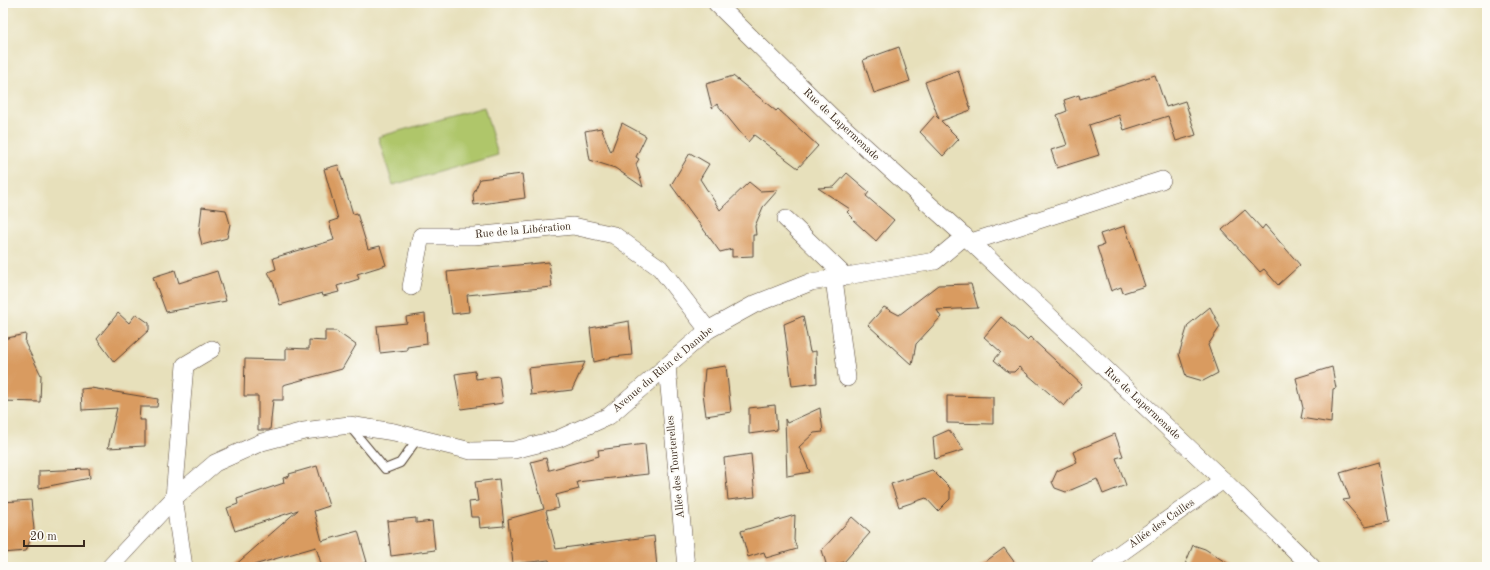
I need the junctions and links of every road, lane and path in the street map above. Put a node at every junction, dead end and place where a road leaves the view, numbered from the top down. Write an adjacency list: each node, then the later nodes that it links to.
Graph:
1 (716, 3): 4 (street, Rue de Lapermenade)
2 (1162, 180): 4 (street)
3 (786, 219): 5 (street)
4 (968, 239): 5 (street, Avenue du Rhin et Danube); 13 (street, Rue de Lapermenade)
5 (840, 278): 7 (street, Avenue du Rhin et Danube); 10 (street)
6 (411, 287): 7 (street, Rue de la Libération)
7 (708, 330): 9 (street, Avenue du Rhin et Danube)
8 (212, 348): 14 (street)
9 (667, 366): 12 (street, Avenue du Rhin et Danube); 17 (street, Allée des Tourterelles)
10 (847, 378)
11 (349, 425): 12 (street, Avenue du Rhin et Danube); 12 (lane); 14 (street, Avenue du Rhin et Danube)
12 (418, 438)
13 (1223, 480): 18 (street, Allée des Cailles); 19 (street, Rue de Lapermenade)
14 (174, 498): 15 (street, Avenue du Rhin et Danube); 16 (street)
15 (110, 567)
16 (184, 567)
17 (686, 567)
18 (1101, 567)
19 (1312, 567)

